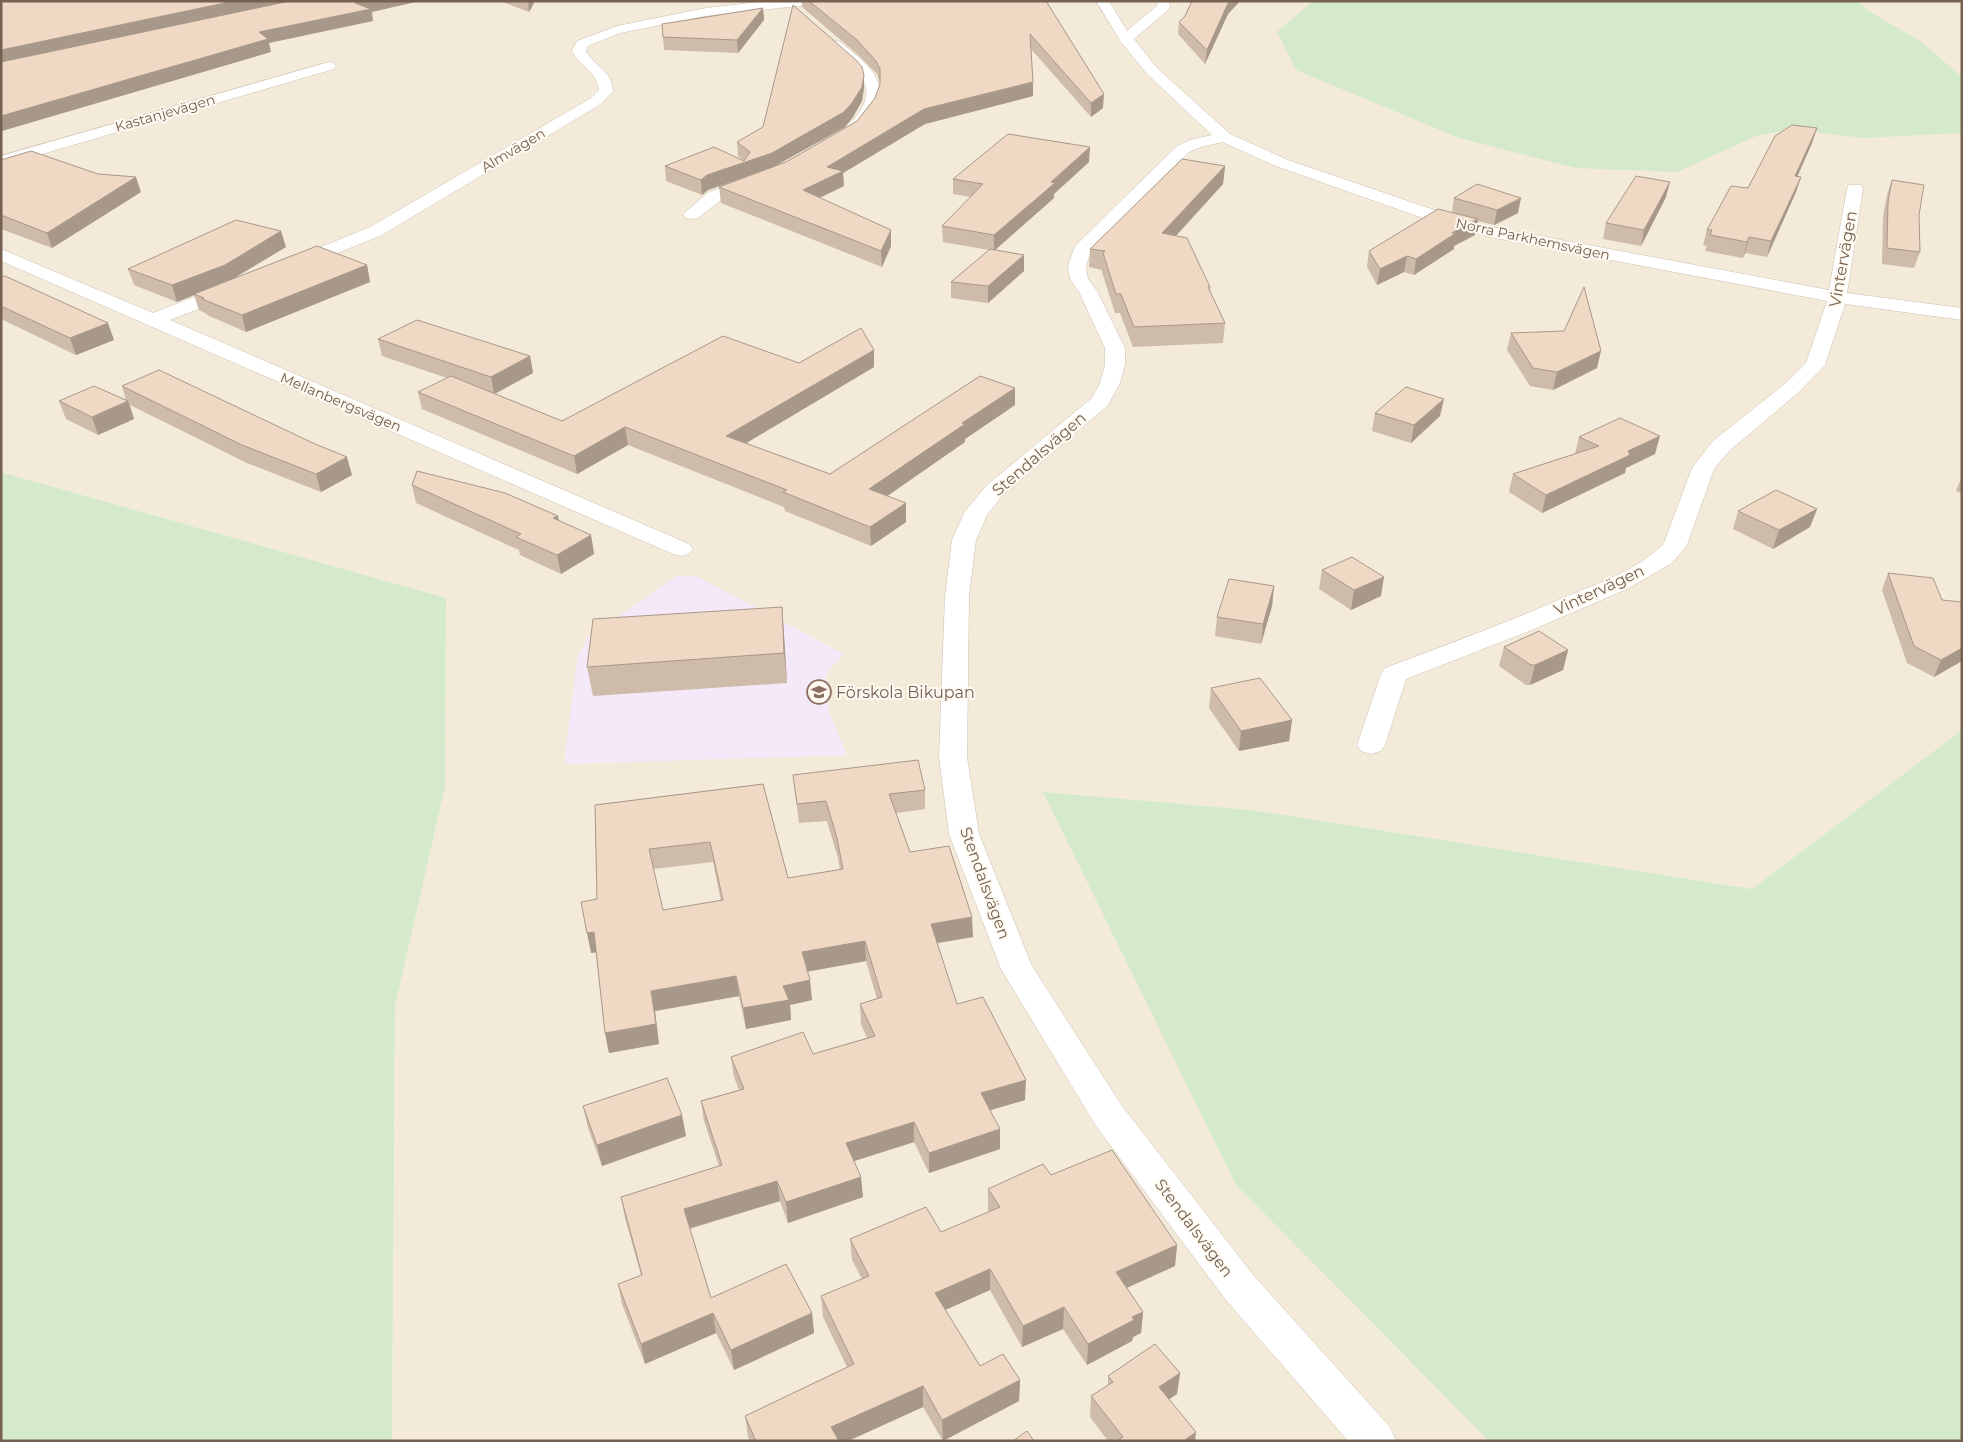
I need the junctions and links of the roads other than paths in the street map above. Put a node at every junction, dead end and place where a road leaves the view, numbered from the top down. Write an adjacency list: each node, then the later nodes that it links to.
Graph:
1 (807, 1): 4 (street, Almvägen)
2 (1102, 1): 7 (street, Norra Parkhemsvägen)
3 (1160, 1): 7 (street)
4 (787, 3): 5 (street); 16 (street, Almvägen)
5 (800, 16)
6 (822, 35): 10 (street)
7 (1126, 39): 9 (street, Norra Parkhemsvägen)
8 (329, 66): 11 (street, Kastanjevägen)
9 (1224, 137): 18 (street, Norra Parkhemsvägen); 23 (street, Stendalsvägen)
10 (834, 142)
11 (1, 161)
12 (771, 176): 14 (street)
13 (1855, 189): 18 (street, Vintervägen)
14 (692, 214)
15 (1, 254): 20 (street, Mellanbergsvägen)
16 (282, 269)
17 (245, 284): 20 (street)
18 (1837, 296): 19 (street, Norra Parkhemsvägen); 22 (street, Vintervägen)
19 (1962, 314)
20 (153, 320): 21 (street, Mellanbergsvägen)
21 (680, 549)
22 (1371, 745)
23 (1375, 1441)

